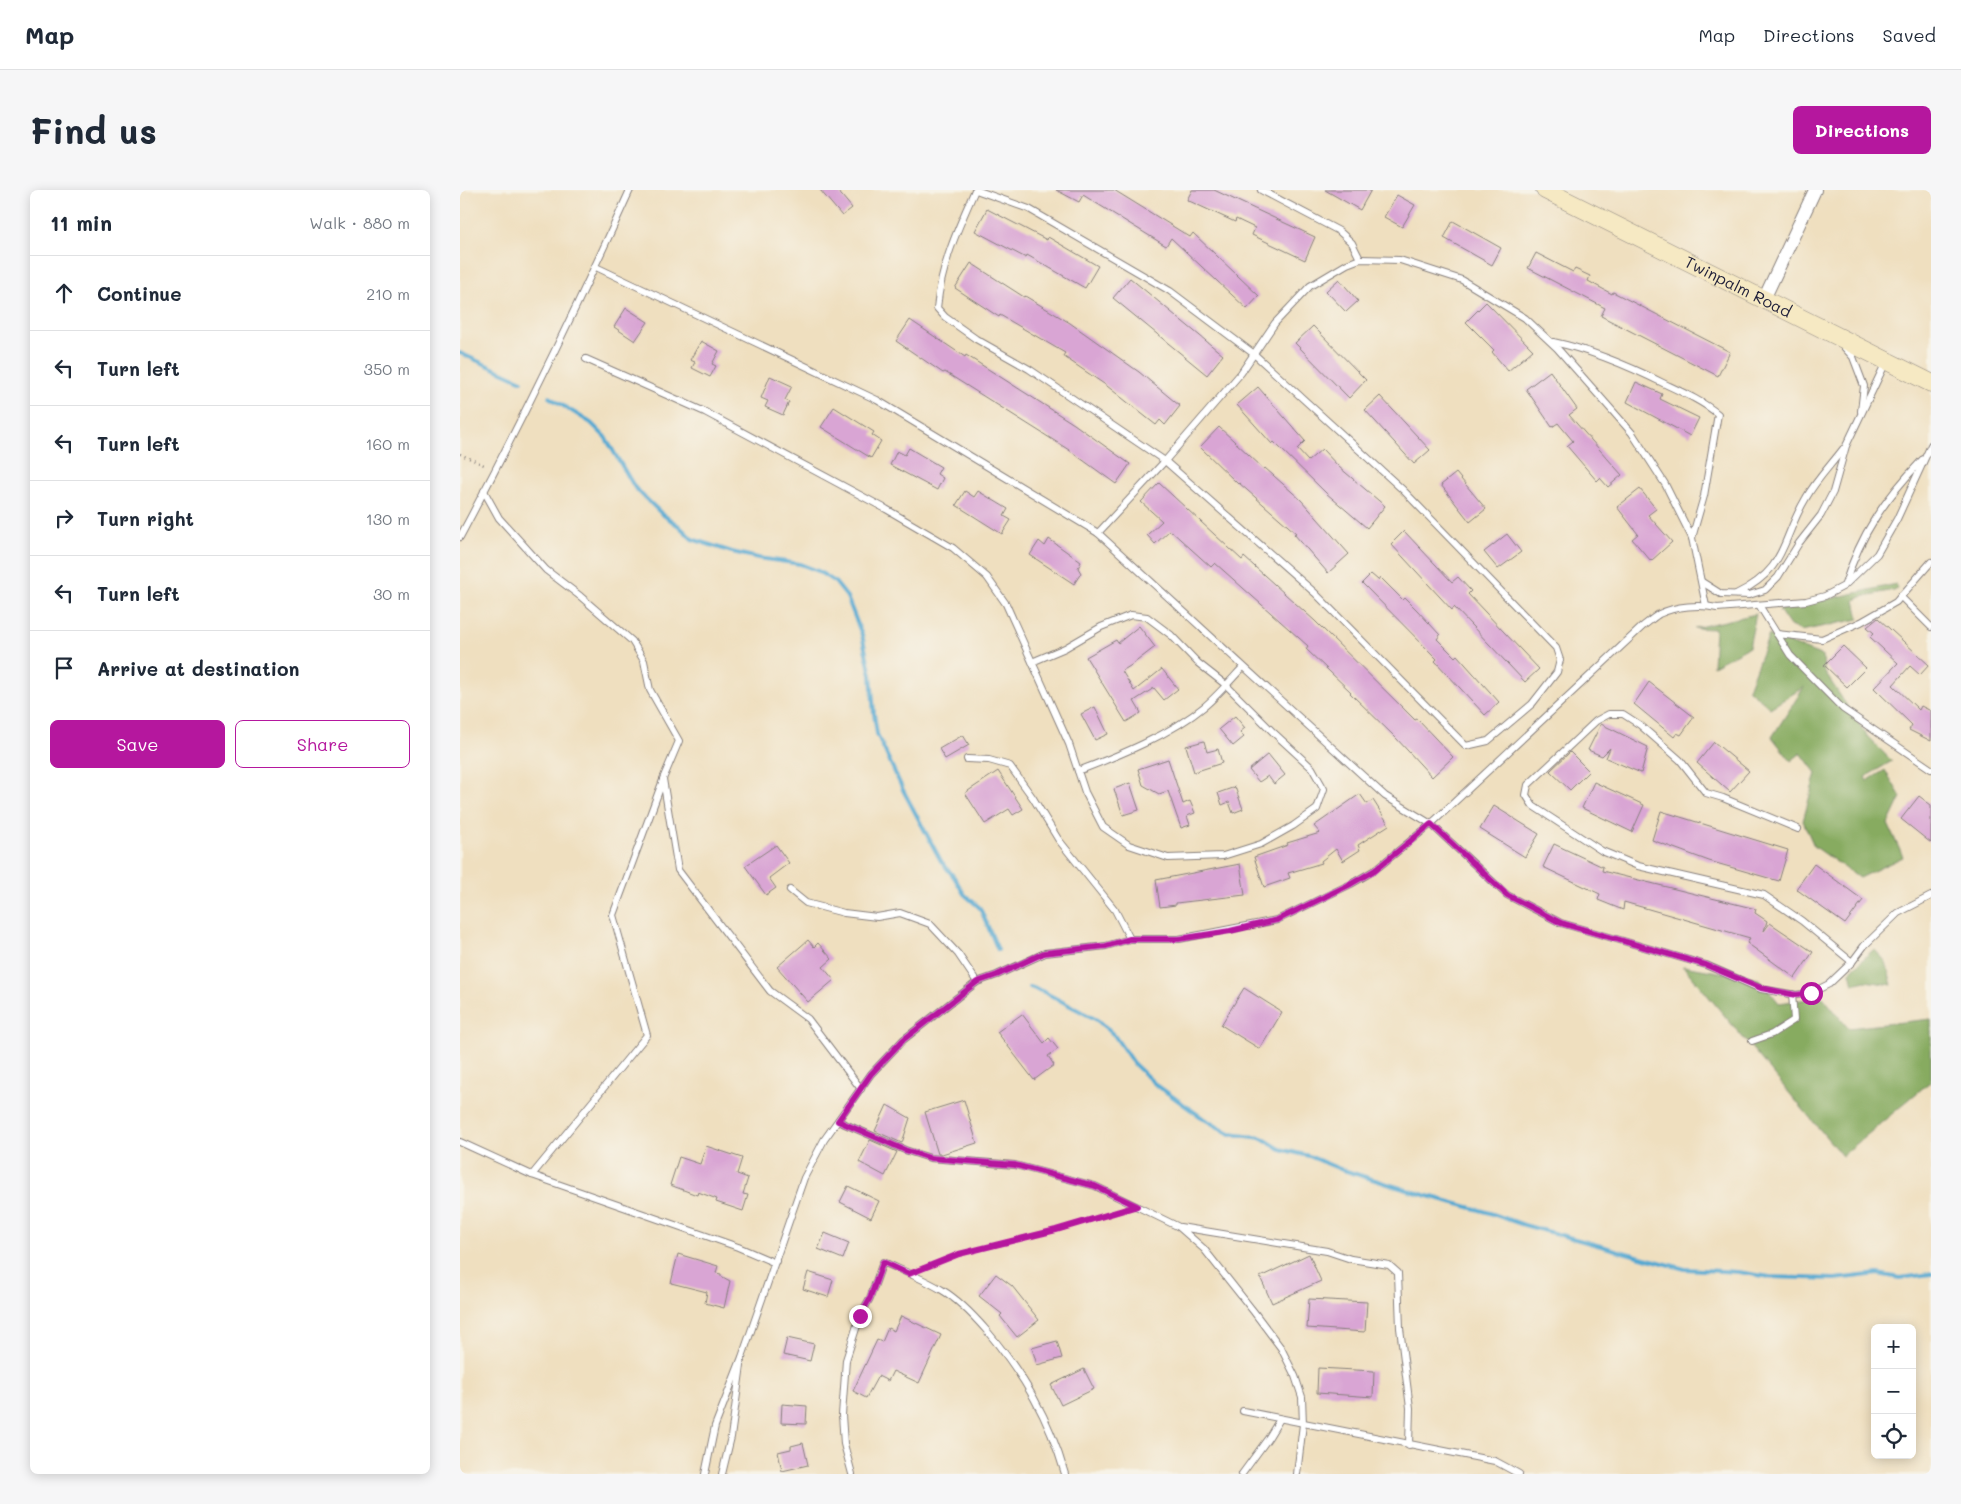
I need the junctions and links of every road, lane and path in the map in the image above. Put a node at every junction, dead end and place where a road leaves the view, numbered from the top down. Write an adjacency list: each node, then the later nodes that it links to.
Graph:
1 (630, 190): 7 (lane)
2 (976, 190): 11 (lane); 20 (lane)
3 (1261, 190): 6 (lane)
4 (1545, 190): 8 (main road, Twinpalm Road)
5 (1815, 190): 8 (street)
6 (1360, 259): 10 (lane); 11 (lane)
7 (596, 267): 21 (lane); 23 (lane)
8 (1764, 299): 9 (main road, Twinpalm Road)
9 (1832, 334): 13 (main road, Twinpalm Road); 15 (lane)
10 (1551, 342): 25 (lane); 25 (lane)
11 (1254, 354): 20 (lane); 20 (lane)
12 (586, 359): 35 (lane)
13 (1887, 361): 14 (main road, Twinpalm Road); 15 (lane)
14 (1931, 383)
15 (1861, 417): 17 (lane)
16 (1931, 445): 19 (lane)
17 (1846, 446): 29 (lane); 29 (lane)
18 (460, 454): 21 (path)
19 (1926, 455): 28 (lane); 28 (lane)
20 (1166, 461): 23 (lane)
21 (496, 470): 22 (lane)
22 (484, 491): 24 (lane); 41 (lane)
23 (1098, 533): 36 (lane)
24 (460, 537)
25 (1692, 538): 27 (lane)
26 (1931, 562): 30 (lane)
27 (1702, 582): 29 (lane); 32 (lane)
28 (1844, 586): 31 (lane)
29 (1734, 594)
30 (1900, 596): 33 (lane); 34 (lane)
31 (1759, 605): 32 (lane); 34 (lane)
32 (1706, 606): 42 (lane)
33 (1931, 627)
34 (1777, 634): 39 (lane)
35 (1032, 662): 37 (lane); 40 (lane)
36 (1243, 667): 37 (lane); 42 (lane)
37 (1226, 685): 40 (lane); 40 (lane)
38 (967, 759): 46 (lane)
39 (1931, 769)
40 (1078, 771)
41 (664, 779): 51 (lane); 54 (lane)
42 (1431, 824): 46 (lane); 49 (lane)
43 (1798, 829): 47 (lane)
44 (790, 890): 48 (lane)
45 (1931, 896): 47 (lane)
46 (1130, 939): 48 (lane)
47 (1852, 962): 49 (lane)
48 (977, 982): 51 (lane)
49 (1792, 994): 50 (lane)
50 (1752, 1042)
51 (861, 1089): 52 (lane)
52 (838, 1121): 55 (lane); 57 (lane)
53 (460, 1142): 54 (lane)
54 (532, 1175): 57 (lane)
55 (1137, 1206): 56 (lane); 58 (path)
56 (1179, 1227): 62 (lane); 63 (lane)
57 (776, 1260): 59 (lane)
58 (909, 1274): 66 (lane); 67 (lane)
59 (742, 1357): 64 (lane); 65 (lane)
60 (1243, 1411): 61 (lane)
61 (1280, 1419): 62 (lane); 68 (lane)
62 (1303, 1424): 63 (lane); 69 (lane)
63 (1409, 1445): 70 (lane)
64 (705, 1474)
65 (722, 1474)
66 (852, 1474)
67 (1066, 1474)
68 (1242, 1474)
69 (1297, 1474)
70 (1519, 1474)

